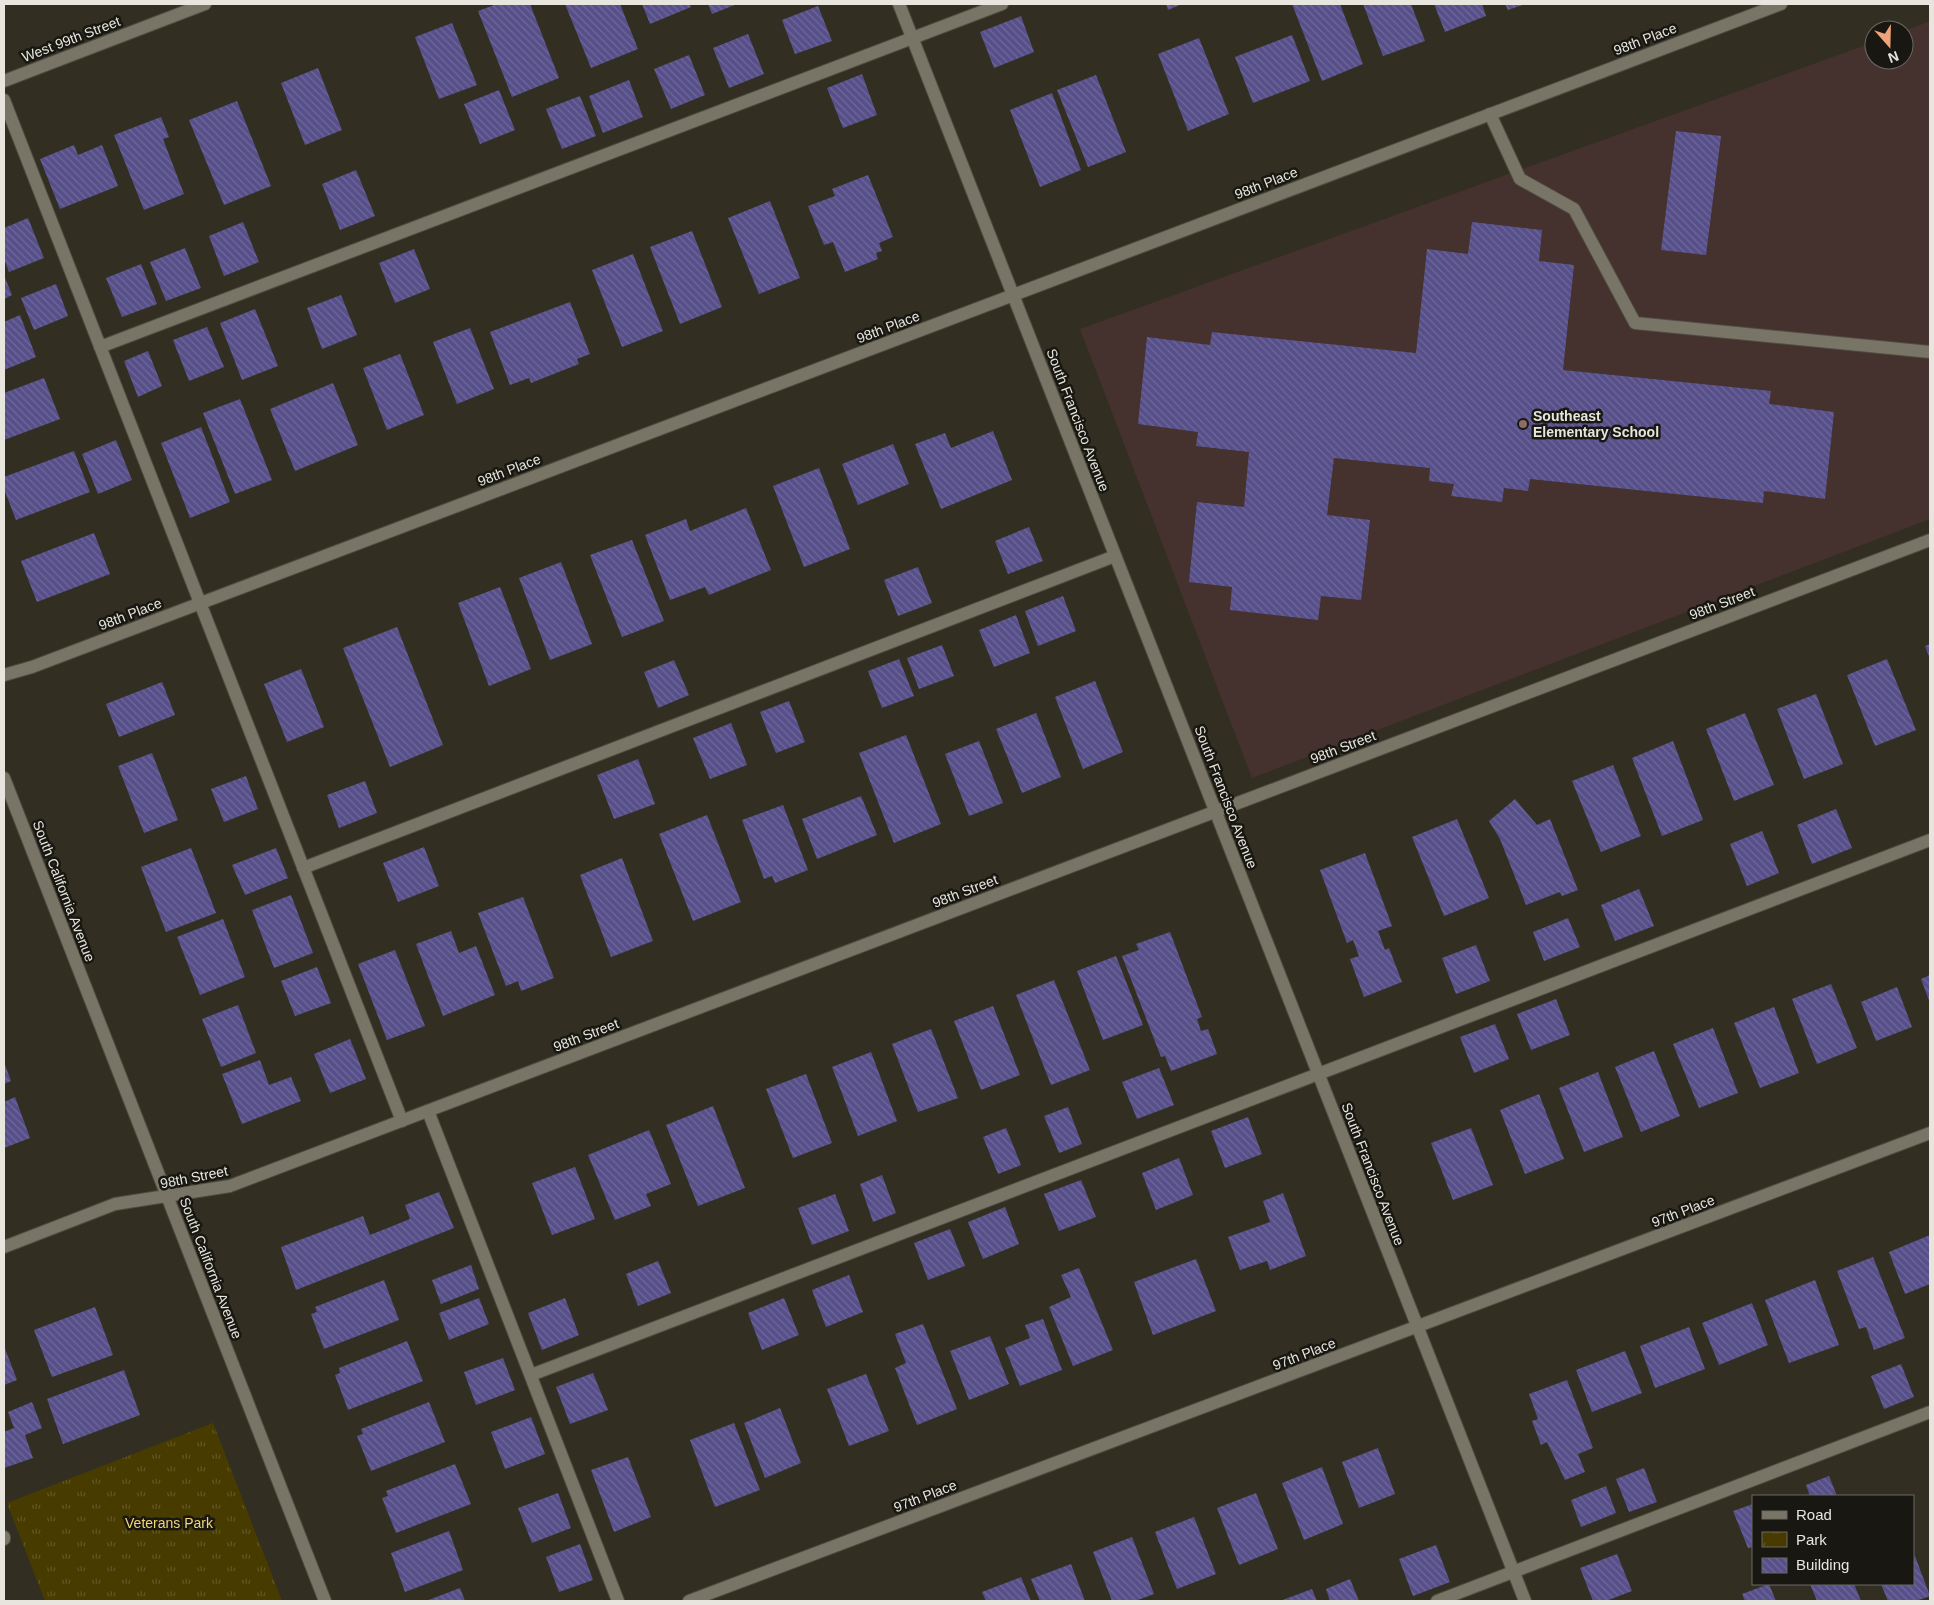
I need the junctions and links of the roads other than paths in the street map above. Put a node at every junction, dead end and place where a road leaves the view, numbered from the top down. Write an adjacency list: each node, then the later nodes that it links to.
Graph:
1 (205, 4): 6 (street, West 99th Street)
2 (899, 4): 5 (street, South Francisco Avenue)
3 (1002, 4): 5 (street)
4 (1781, 4): 8 (street, 98th Place)
5 (912, 38): 9 (street, South Francisco Avenue); 10 (street)
6 (4, 81)
7 (4, 100): 10 (street)
8 (1490, 114): 9 (street, 98th Place); 11 (street)
9 (1013, 296): 13 (street, South Francisco Avenue); 14 (street, 98th Place)
10 (100, 346): 14 (street)
11 (1930, 352)
12 (1930, 540): 17 (street, 98th Street)
13 (1115, 556): 17 (street, South Francisco Avenue); 19 (street)
14 (200, 604): 15 (street, 98th Place); 19 (street)
15 (4, 675)
16 (4, 778): 24 (street, South California Avenue)
17 (1215, 812): 20 (street, South Francisco Avenue); 21 (street, 98th Street)
18 (1930, 840): 20 (street)
19 (303, 868): 22 (street)
20 (1318, 1074): 26 (street, South Francisco Avenue); 27 (street)
21 (428, 1111): 22 (street, 98th Street); 27 (street)
22 (402, 1121): 24 (street, 98th Street)
23 (1930, 1134): 26 (street, 97th Place)
24 (168, 1198): 25 (street, 98th Street); 30 (street, South California Avenue)
25 (4, 1247)
26 (1417, 1327): 29 (street, South Francisco Avenue); 32 (street, 97th Place)
27 (531, 1375): 31 (street)
28 (1930, 1412): 29 (street)
29 (1513, 1572): 33 (street); 34 (street, South Francisco Avenue)
30 (325, 1601)
31 (618, 1601)
32 (689, 1601)
33 (1437, 1601)
34 (1524, 1601)

